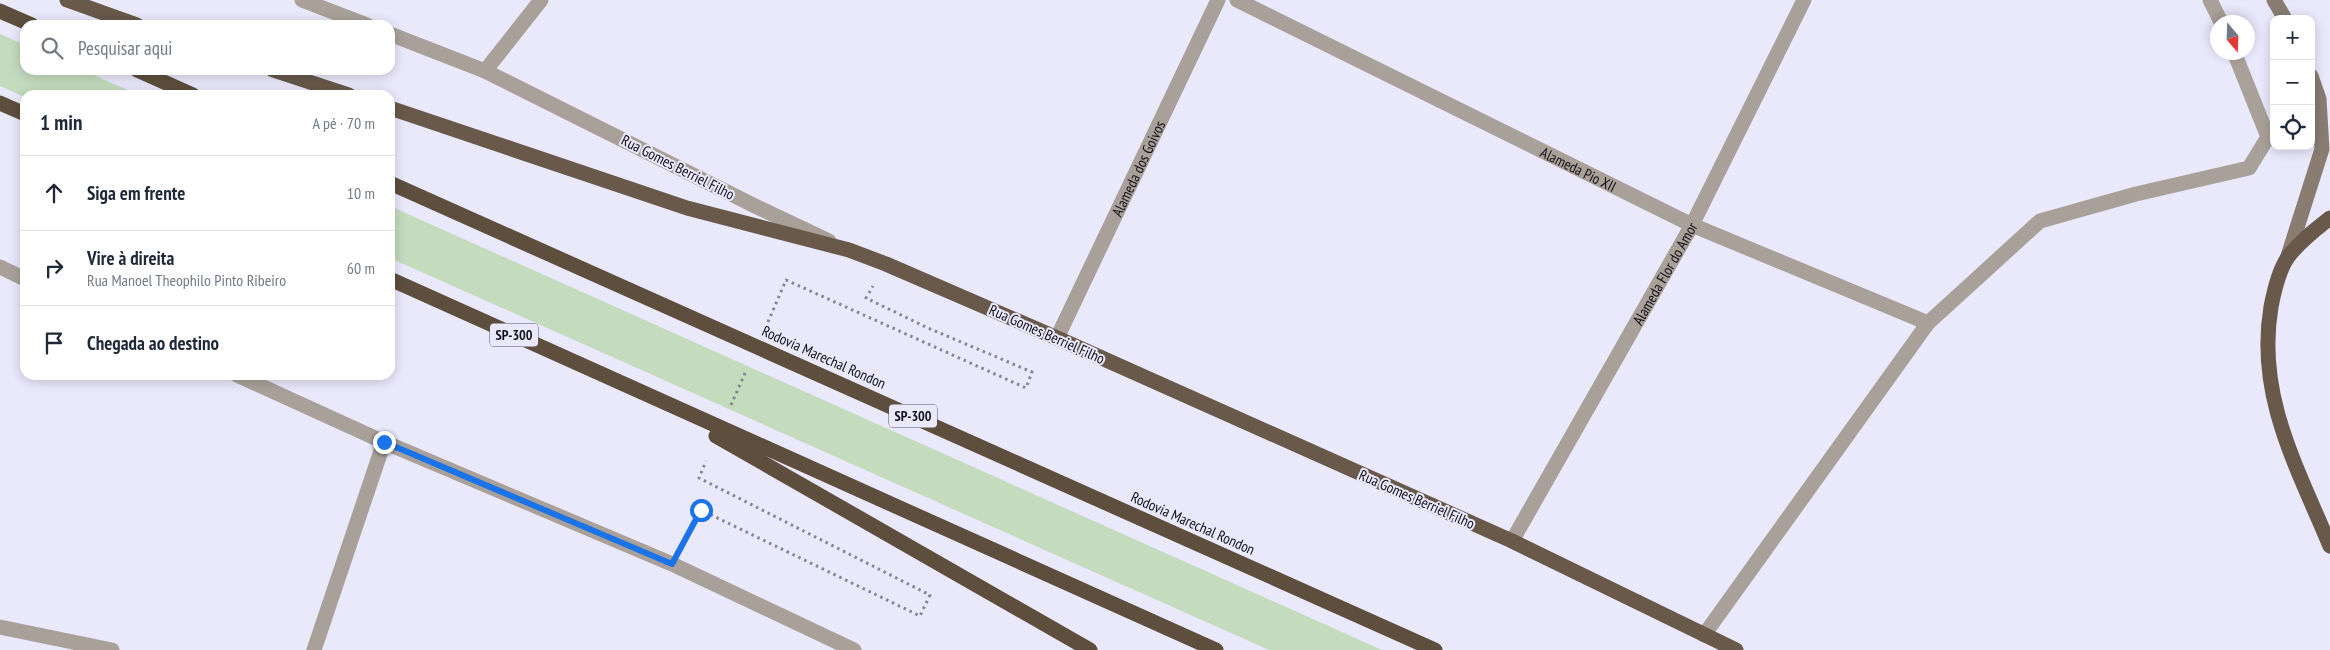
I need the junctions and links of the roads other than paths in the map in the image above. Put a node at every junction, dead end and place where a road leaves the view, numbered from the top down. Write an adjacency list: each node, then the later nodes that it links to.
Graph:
1 (67, 0): 13 (highway)
2 (302, 0): 14 (street)
3 (541, 0): 17 (street)
4 (1218, 0): 35 (street, Alameda dos Goivos)
5 (1236, 0): 28 (street, Alameda Pio XII)
6 (1804, 0): 28 (street, Alameda Flor do Amor)
7 (2210, 0): 10 (street)
8 (2274, 0): 11 (main road)
9 (0, 11): 12 (highway)
10 (2218, 15)
11 (2283, 15)
12 (21, 20)
13 (123, 20)
14 (354, 20)
15 (395, 36): 17 (street, Rua Gomes Berriel Filho)
16 (2237, 60): 34 (street)
17 (485, 71): 29 (street, Rua Gomes Berriel Filho)
18 (148, 75): 21 (highway)
19 (288, 75): 22 (highway)
20 (2315, 86): 30 (main road)
21 (182, 90)
22 (334, 90)
23 (0, 103): 25 (highway)
24 (395, 110): 29 (highway)
25 (20, 112)
26 (395, 185): 48 (highway, Rodovia Marechal Rondon / SP-300)
27 (2330, 218): 30 (highway)
28 (1692, 225): 34 (street, Alameda Pio XII); 39 (street, Alameda Flor do Amor)
29 (849, 250): 35 (highway, Rua Gomes Berriel Filho)
30 (2288, 257): 40 (highway)
31 (0, 267): 32 (street)
32 (20, 276)
33 (395, 281): 37 (highway, SP-300)
34 (1928, 323): 42 (street)
35 (1057, 338): 39 (highway, Rua Gomes Berriel Filho)
36 (248, 380): 38 (street)
37 (638, 392): 46 (highway); 47 (highway, SP-300)
38 (384, 442): 44 (street); 45 (street)
39 (1512, 541): 42 (highway, Rua Gomes Berriel Filho)
40 (2330, 546)
41 (0, 627): 43 (street)
42 (1704, 635): 49 (highway, Rua Gomes Berriel Filho)
43 (112, 650)
44 (314, 650)
45 (854, 650)
46 (1090, 650)
47 (1216, 650)
48 (1435, 650)
49 (1736, 650)

